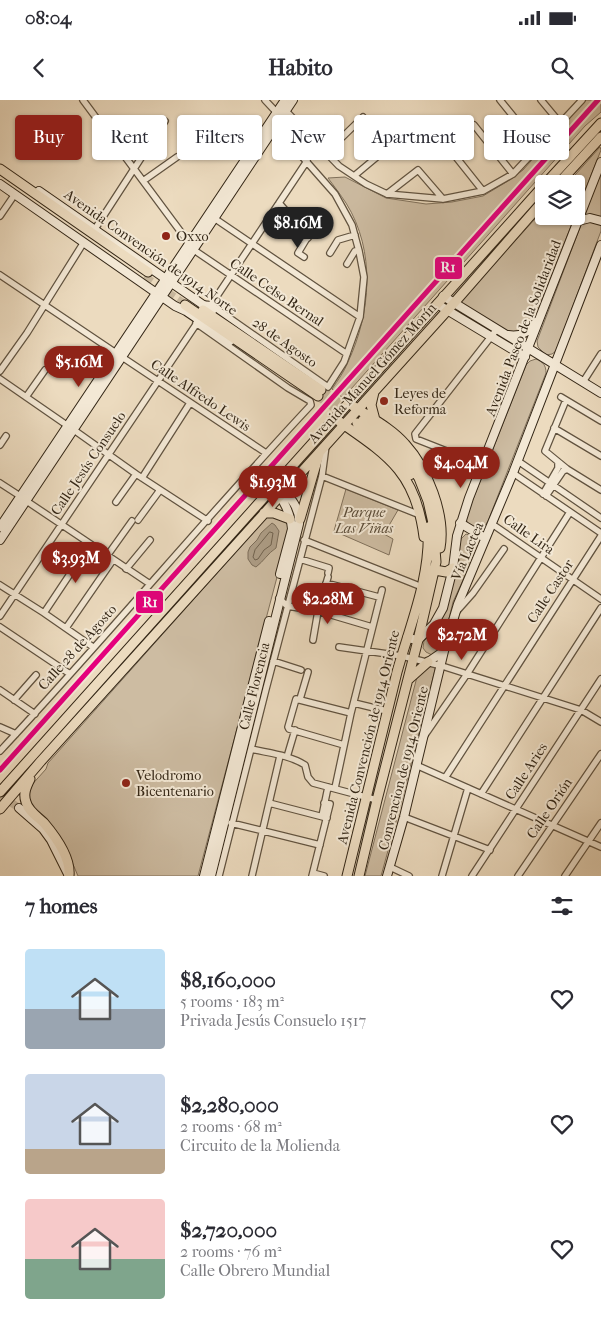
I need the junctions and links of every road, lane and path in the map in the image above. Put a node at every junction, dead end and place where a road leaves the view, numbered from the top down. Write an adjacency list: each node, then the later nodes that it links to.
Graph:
1 (83, 100): 28 (street, Calle Celso Bernal)
2 (265, 100): 8 (street)
3 (285, 100): 8 (street)
4 (293, 100): 8 (street)
5 (500, 100): 9 (street)
6 (541, 100): 10 (street)
7 (582, 100): 11 (street)
8 (281, 114): 58 (street)
9 (512, 115)
10 (554, 115)
11 (569, 115)
12 (601, 123): 30 (main road, Avenida Manuel Gómez Morín)
13 (474, 125): 29 (street)
14 (354, 126): 16 (street)
15 (272, 133): 45 (street)
16 (344, 135)
17 (601, 138): 31 (main road)
18 (176, 157): 34 (street)
19 (141, 160): 28 (street)
20 (333, 160): 32 (street)
21 (373, 160): 32 (street)
22 (458, 160): 36 (street)
23 (527, 160): 29 (street)
24 (307, 161): 42 (street); 53 (street)
25 (601, 162): 41 (street, Avenida Paseo de la Solidaridad)
26 (0, 164): 51 (street, Avenida Convención de 1914 Norte)
27 (0, 170): 33 (main road, Avenida Convención de 1914 Norte)
28 (135, 170): 34 (street, Calle Celso Bernal); 51 (street)
29 (513, 174): 36 (street)
30 (552, 175)
31 (566, 175)
32 (354, 176): 38 (street)
33 (0, 177)
34 (143, 181): 58 (street, Calle Celso Bernal)
35 (0, 184): 37 (street, Avenida Convención de 1914 Norte)
36 (483, 191): 40 (street)
37 (15, 194): 44 (street); 55 (street, Avenida Convención de 1914 Norte)
38 (387, 194): 40 (street); 40 (street)
39 (535, 194): 67 (main road, Avenida Manuel Gómez Morín)
40 (443, 199)
41 (585, 203)
42 (280, 205): 50 (street); 56 (street)
43 (535, 210): 71 (main road, Avenida Manuel Gómez Morín)
44 (0, 216)
45 (214, 218): 56 (street); 58 (street)
46 (585, 219): 47 (street)
47 (601, 221)
48 (319, 222): 52 (street)
49 (576, 225): 72 (street, Avenida Paseo de la Solidaridad)
50 (300, 227): 52 (street); 54 (street)
51 (95, 229): 65 (street, Avenida Convención de 1914 Norte)
52 (310, 230): 54 (street)
53 (355, 235): 59 (street); 60 (street)
54 (307, 238): 61 (street)
55 (84, 242): 66 (street, Avenida Convención de 1914 Norte); 69 (street)
56 (252, 244): 64 (street); 73 (street)
57 (601, 245): 85 (street, Vía Lactea)
58 (192, 247): 64 (street, Calle Celso Bernal); 65 (street)
59 (359, 251): 62 (street); 73 (street)
60 (330, 253)
61 (304, 257)
62 (347, 264)
63 (0, 275): 69 (street, Calle Alfredo Lewis)
64 (231, 275): 68 (street); 79 (street, Calle Celso Bernal)
65 (170, 280): 66 (street); 68 (street, Avenida Convención de 1914 Norte)
66 (160, 295): 70 (street, Avenida Convención de 1914 Norte); 81 (street)
67 (440, 300): 71 (street); 97 (main road, Avenida Manuel Gómez Morín)
68 (206, 305): 84 (street, Avenida Convención de 1914 Norte); 92 (street, 28 de Agosto)
69 (44, 306): 81 (street, Calle Alfredo Lewis); 86 (street)
70 (175, 306): 74 (street, Avenida Convención de 1914 Norte); 82 (street, Avenida Convención de 1914 Norte)
71 (450, 306): 75 (street); 77 (street); 91 (main road, Avenida Manuel Gómez Morín)
72 (543, 312): 76 (street); 78 (street, Avenida Paseo de la Solidaridad)
73 (360, 317): 79 (street)
74 (197, 323): 89 (street, Calle Jesús Consuelo); 96 (street, Avenida Convención de 1914 Norte)
75 (497, 329): 76 (street); 77 (street)
76 (504, 334): 78 (street)
77 (491, 336): 83 (street); 114 (street)
78 (529, 349): 83 (street, Avenida Paseo de la Solidaridad); 85 (street)
79 (347, 354): 92 (street)
80 (601, 354): 90 (street)
81 (119, 355): 89 (street, Calle Alfredo Lewis); 104 (street)
82 (260, 356): 84 (main road, Avenida Convención de 1914 Norte); 92 (main road, Avenida Convención de 1914 Norte)
83 (525, 357): 114 (street, Avenida Paseo de la Solidaridad)
84 (284, 364): 92 (main road, Avenida Convención de 1914 Norte)
85 (554, 364): 90 (street); 112 (street, Vía Lactea)
86 (0, 370)
87 (45, 370): 94 (street)
88 (0, 379): 94 (street)
89 (158, 380): 95 (street, Calle Alfredo Lewis); 110 (street, Calle Jesús Consuelo)
90 (583, 382): 93 (street)
91 (376, 388): 98 (main road, Avenida Manuel Gómez Morín); 100 (main road)
92 (322, 391)
93 (601, 393)
94 (26, 397): 104 (street)
95 (190, 403): 109 (street, Calle Alfredo Lewis); 119 (street)
96 (311, 403): 109 (street, Calle 28 de Agosto)
97 (349, 404): 98 (main road); 99 (main road, Avenida Manuel Gómez Morín)
98 (357, 409): 100 (main road); 103 (main road, Avenida Manuel Gómez Morín)
99 (336, 419): 103 (main road); 121 (main road, Avenida Manuel Gómez Morín)
100 (375, 420): 149 (main road)
101 (360, 421): 149 (main road, Avenida Convención de 1914 Oriente)
102 (601, 421): 105 (street)
103 (344, 425): 108 (main road, Avenida Manuel Gómez Morín); 131 (main road)
104 (71, 428): 110 (street); 127 (street)
105 (554, 428): 111 (street); 113 (street)
106 (6, 436): 107 (street)
107 (0, 445)
108 (323, 447): 118 (street, Calle Florencia); 125 (main road, Avenida Manuel Gómez Morín); 133 (main road)
109 (266, 453): 134 (street, Calle 28 de Agosto)
110 (108, 454): 117 (street); 136 (street, Calle Jesús Consuelo)
111 (601, 456)
112 (518, 460): 116 (street, Vía Lactea); 122 (street)
113 (558, 462): 115 (street); 122 (street)
114 (482, 465): 135 (street, Avenida Paseo de la Solidaridad)
115 (567, 469): 122 (street); 124 (street)
116 (513, 473): 126 (street); 137 (street, Vía Lactea)
117 (136, 474): 119 (street); 128 (street)
118 (322, 476): 131 (street); 143 (street, Calle Florencia)
119 (142, 478): 123 (street)
120 (0, 483): 127 (street)
121 (276, 484): 125 (street); 165 (main road, Avenida Manuel Gómez Morín)
122 (552, 484): 126 (street); 132 (street)
123 (160, 490): 134 (street); 147 (street)
124 (601, 490)
125 (283, 493): 130 (main road, Avenida Manuel Gómez Morín); 133 (street)
126 (545, 495): 129 (street)
127 (23, 498): 136 (street); 138 (street); 141 (street)
128 (116, 502)
129 (570, 512): 139 (street); 146 (street)
130 (264, 513): 133 (main road); 177 (main road, Avenida Manuel Gómez Morín)
131 (420, 515): 149 (main road)
132 (601, 518)
133 (295, 519): 162 (street); 244 (street)
134 (208, 520): 154 (street, Calle 28 de Agosto)
135 (460, 523): 140 (street); 150 (street, Avenida Paseo de la Solidaridad)
136 (62, 524): 144 (street); 160 (street, Calle Jesús Consuelo)
137 (492, 524): 140 (street, Vía Lactea); 146 (street, Calle Lira)
138 (0, 527)
139 (601, 535): 153 (street, Calle Castor)
140 (485, 538): 157 (street, Vía Lactea)
141 (0, 540)
142 (150, 540): 151 (street)
143 (304, 540): 148 (street, Calle Florencia); 156 (street)
144 (90, 544): 147 (street); 168 (street)
145 (504, 549): 159 (street)
146 (540, 557): 153 (street, Calle Lira); 190 (street)
147 (110, 558): 151 (street); 173 (street)
148 (300, 559): 152 (street); 164 (street, Calle Florencia)
149 (432, 564): 150 (main road); 156 (main road, Avenida Convención de 1914 Oriente); 176 (main road, Avenida Convención de 1914 Oriente)
150 (453, 568): 176 (street, Avenida Paseo de la Solidaridad)
151 (126, 569): 154 (street)
152 (328, 577): 161 (street); 167 (street)
153 (572, 579): 163 (street, Calle Lira); 194 (street, Calle Castor)
154 (150, 584): 178 (street, Calle 28 de Agosto)
155 (0, 585): 160 (street)
156 (422, 587): 174 (main road, Avenida Convención de 1914 Oriente)
157 (464, 587): 159 (street); 169 (street, Vía Lactea)
158 (382, 590): 161 (street)
159 (473, 593): 169 (street)
160 (15, 594): 168 (street); 170 (street, Calle Jesús Consuelo)
161 (379, 597): 172 (street)
162 (279, 598): 164 (street); 197 (street)
163 (601, 599)
164 (287, 606): 167 (street); 184 (street, Calle Florencia)
165 (164, 608): 177 (main road); 222 (main road, Avenida Manuel Gómez Morín)
166 (601, 608): 198 (street)
167 (318, 611): 172 (street); 175 (street)
168 (44, 613): 173 (street)
169 (454, 615): 181 (street, Vía Lactea)
170 (0, 616)
171 (0, 627): 189 (street)
172 (372, 627): 180 (street)
173 (66, 628): 178 (street)
174 (407, 638): 176 (street); 182 (main road, Avenida Convención de 1914 Oriente)
175 (313, 640)
176 (418, 640): 183 (main road, Avenida Convención de 1914 Oriente)
177 (146, 643): 216 (main road, Avenida Manuel Gómez Morín)
178 (93, 647): 189 (street, Calle 28 de Agosto)
179 (339, 647): 180 (street)
180 (366, 651): 182 (street); 201 (street)
181 (444, 651): 185 (street); 186 (street, Vía Lactea)
182 (402, 656): 183 (street); 203 (main road, Avenida Convención de 1914 Oriente)
183 (413, 658): 185 (street); 192 (main road, Avenida Convención de 1914 Oriente)
184 (273, 661): 187 (street); 195 (street, Calle Florencia)
185 (428, 662): 186 (street); 192 (main road)
186 (442, 666): 190 (street); 210 (street, Convencion de 1914 Oriente)
187 (301, 670)
188 (308, 672): 199 (street)
189 (70, 674): 204 (street, Calle 28 de Agosto)
190 (467, 674): 194 (street); 210 (street)
191 (36, 675): 200 (street)
192 (409, 679): 225 (main road, Avenida Convención de 1914 Oriente)
193 (601, 679): 202 (street, Calle Aries)
194 (505, 686): 198 (street); 218 (street, Calle Castor)
195 (266, 689): 197 (street); 212 (street, Calle Florencia)
196 (0, 690): 200 (street)
197 (257, 692): 245 (street)
198 (544, 698): 202 (street); 223 (street)
199 (300, 699): 205 (street); 208 (street)
200 (14, 700): 204 (street)
201 (354, 703): 203 (street); 205 (street)
202 (581, 710): 206 (street); 229 (street, Calle Aries)
203 (387, 711): 224 (main road, Avenida Convención de 1914 Oriente)
204 (35, 714): 209 (street, Calle 28 de Agosto)
205 (351, 714): 211 (street)
206 (601, 722)
207 (0, 727): 209 (street)
208 (294, 730): 211 (street); 215 (street)
209 (16, 734): 213 (street, Calle 28 de Agosto)
210 (424, 737): 217 (street, Convencion de 1914 Oriente)
211 (344, 745): 220 (street)
212 (251, 749): 215 (street); 232 (street, Calle Florencia)
213 (0, 751)
214 (601, 754): 234 (street, Calle Orión)
215 (283, 756): 219 (street); 226 (street)
216 (40, 761): 228 (main road, Avenida Manuel Gómez Morín); 243 (main road)
217 (416, 765): 218 (street); 231 (street, Convencion de 1914 Oriente)
218 (445, 778): 221 (street)
219 (328, 787): 220 (street); 230 (street)
220 (335, 788): 224 (street)
221 (468, 788): 223 (street); 236 (street)
222 (0, 792)
223 (481, 794): 229 (street)
224 (366, 798): 225 (street); 249 (main road, Avenida Convención de 1914 Oriente)
225 (376, 800): 250 (main road, Avenida Convención de 1914 Oriente)
226 (269, 803): 230 (street); 235 (street)
227 (19, 808): 243 (street)
228 (0, 809)
229 (515, 810): 234 (street); 240 (street, Calle Aries)
230 (325, 817): 238 (street)
231 (404, 817): 236 (street); 241 (street, Convencion de 1914 Oriente)
232 (231, 823): 235 (street); 246 (street, Calle Florencia)
233 (601, 823): 237 (street)
234 (552, 826): 237 (street); 255 (street, Calle Orión)
235 (263, 832): 238 (street); 247 (street)
236 (454, 836): 240 (street); 253 (street)
237 (588, 842): 239 (street); 256 (street)
238 (320, 845): 242 (street)
239 (601, 847)
240 (490, 850): 254 (street, Calle Aries)
241 (390, 867): 251 (street, Convencion de 1914 Oriente); 252 (street)
242 (312, 874): 248 (street)
243 (69, 876)
244 (204, 876)
245 (211, 876)
246 (219, 876)
247 (252, 876)
248 (324, 876)
249 (347, 876)
250 (359, 876)
251 (387, 876)
252 (409, 876)
253 (442, 876)
254 (472, 876)
255 (518, 876)
256 (565, 876)

